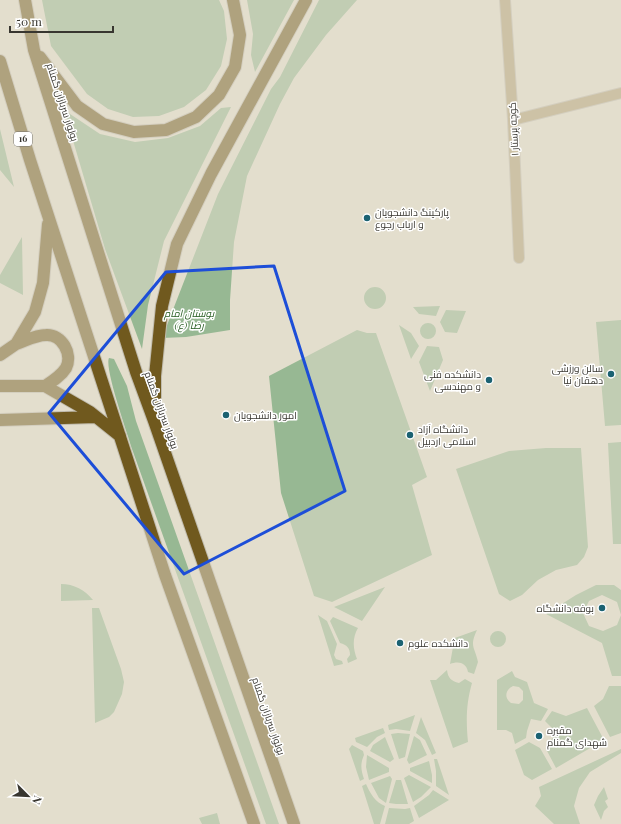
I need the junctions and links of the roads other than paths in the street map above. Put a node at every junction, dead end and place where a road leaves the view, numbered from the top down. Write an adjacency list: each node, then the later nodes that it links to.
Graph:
1 (25, 0): 5 (highway, بولوار سربازان گمنام)
2 (233, 0): 5 (highway)
3 (306, 0): 17 (highway)
4 (504, 0): 8 (street, کوچه پرستار ۱)
5 (34, 50): 17 (highway, بولوار سربازان گمنام)
6 (0, 61): 9 (highway, 16)
7 (621, 93): 8 (street)
8 (513, 120): 10 (street, کوچه پرستار ۱)
9 (48, 216): 11 (highway); 18 (highway)
10 (518, 258)
11 (16, 344): 12 (highway); 14 (highway)
12 (0, 354)
13 (0, 386): 14 (highway)
14 (45, 386): 15 (highway)
15 (96, 417): 16 (highway); 18 (highway)
16 (0, 420)
17 (154, 421): 20 (highway, بولوار سربازان گمنام)
18 (120, 436): 19 (highway)
19 (254, 824)
20 (294, 824)

